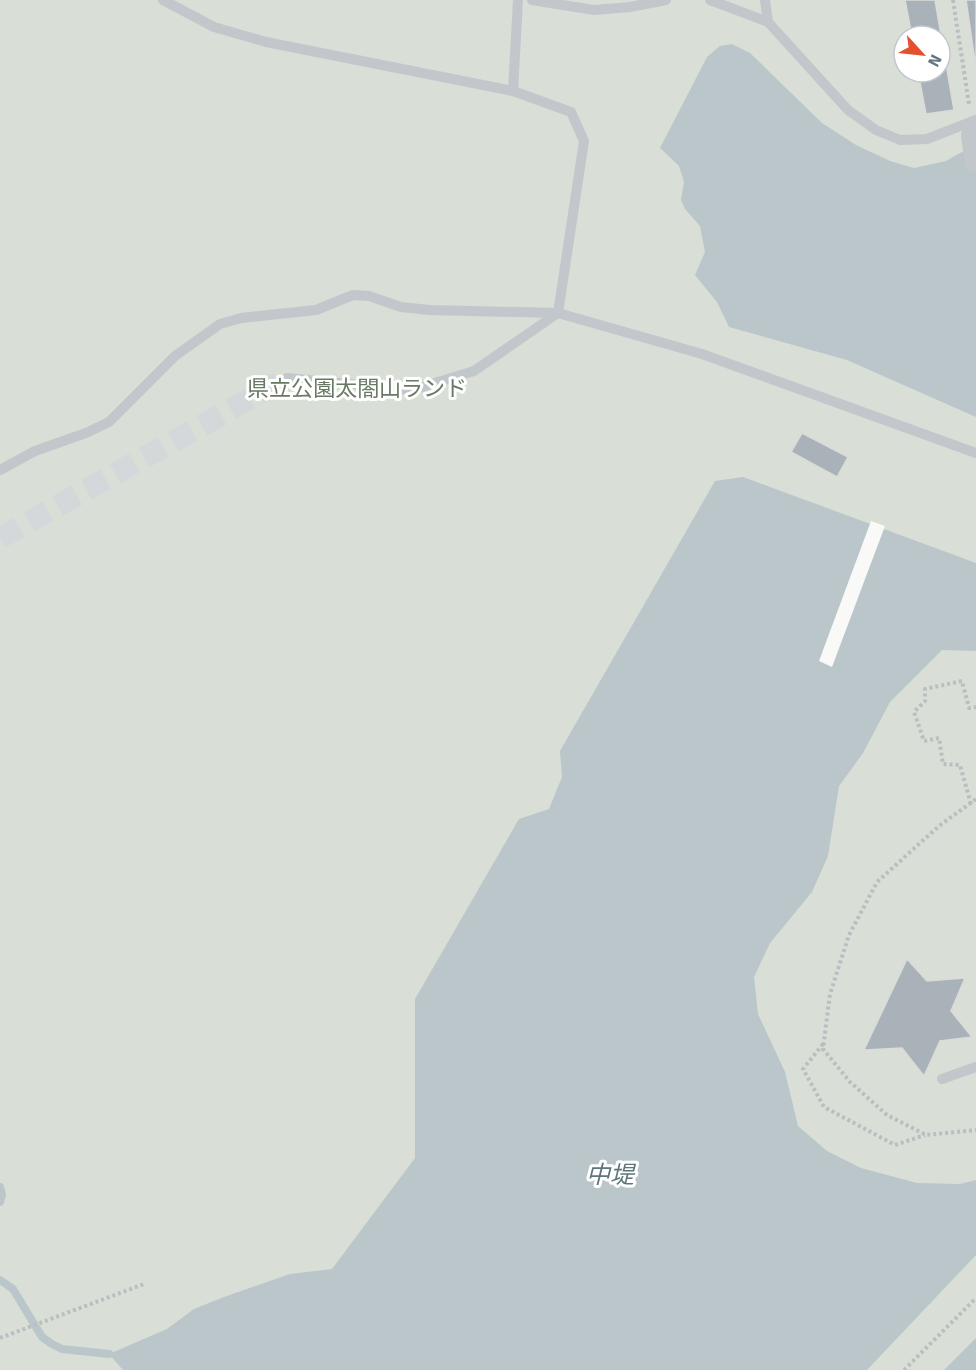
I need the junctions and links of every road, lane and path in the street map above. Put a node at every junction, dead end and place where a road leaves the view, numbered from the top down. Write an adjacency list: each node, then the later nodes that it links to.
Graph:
1 (163, 0): 9 (lane)
2 (518, 0): 9 (lane)
3 (532, 0): 4 (lane)
4 (666, 0)
5 (710, 0): 8 (lane)
6 (765, 0): 8 (lane)
7 (953, 0): 10 (path)
8 (768, 22): 10 (lane)
9 (513, 91): 12 (lane)
10 (973, 126): 11 (street)
11 (976, 162)
12 (558, 313): 13 (lane); 14 (lane); 15 (lane)
13 (287, 378)
14 (976, 453)
15 (0, 470)
16 (976, 707): 18 (path)
17 (976, 799): 18 (path)
18 (970, 804): 19 (path)
19 (824, 1042): 23 (path); 23 (path)
20 (976, 1067): 21 (lane)
21 (942, 1078)
22 (976, 1130): 23 (path)
23 (926, 1135)
24 (144, 1284): 26 (path)
25 (976, 1298): 27 (path)
26 (0, 1338)
27 (904, 1370)

